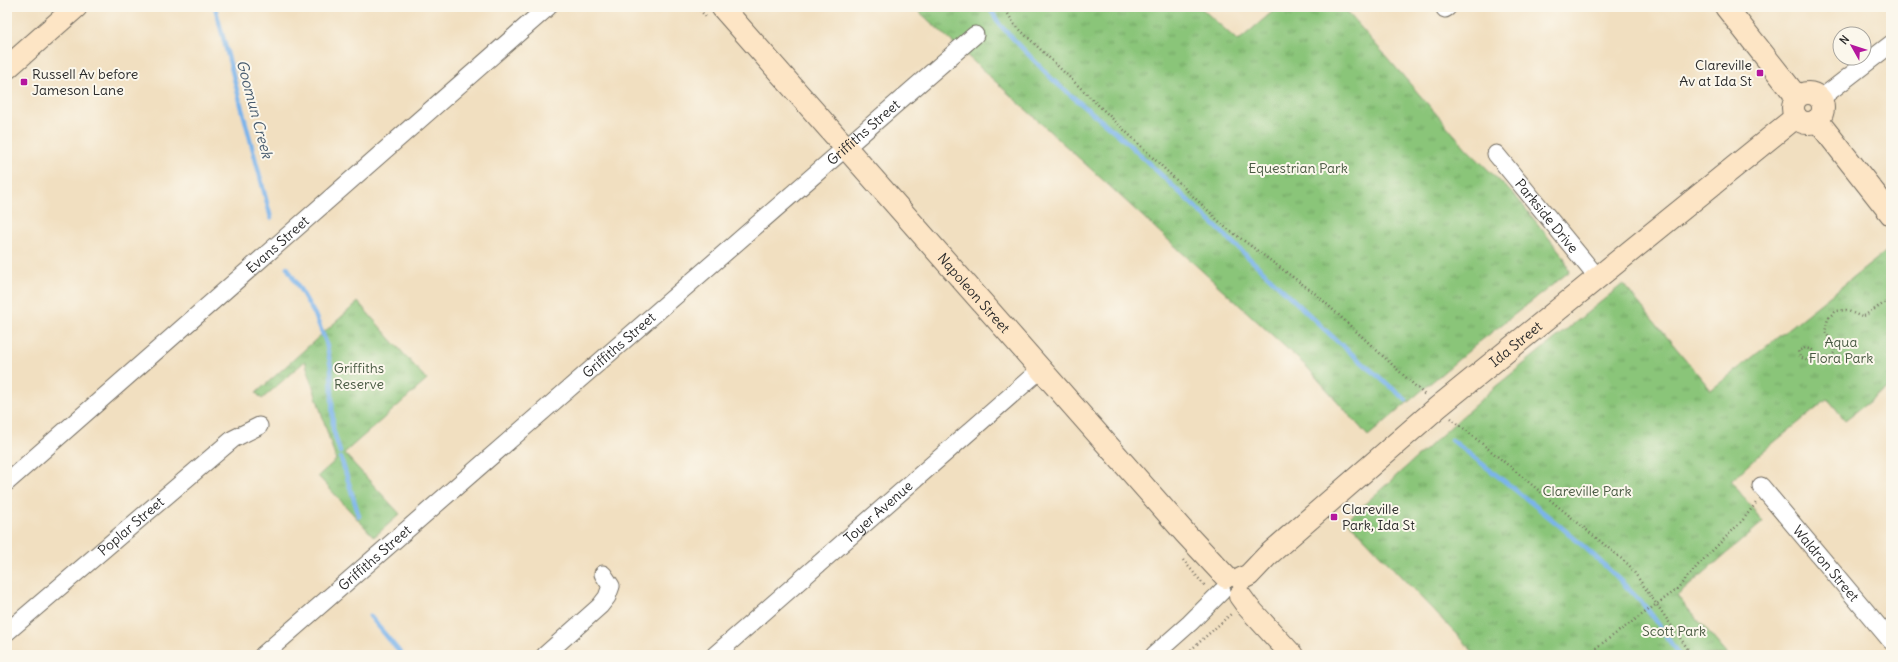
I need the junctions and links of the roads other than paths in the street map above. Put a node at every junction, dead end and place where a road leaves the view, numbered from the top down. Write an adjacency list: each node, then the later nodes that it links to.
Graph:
1 (76, 7): 7 (street)
2 (548, 7): 15 (street, Evans Street)
3 (722, 7): 9 (street, Napoleon Street)
4 (1726, 7): 8 (street)
5 (975, 35): 9 (street, Griffiths Street)
6 (1891, 44): 8 (street, Ida Street)
7 (7, 68)
8 (1808, 108): 11 (street); 12 (street, Ida Street)
9 (846, 147): 13 (street, Napoleon Street); 21 (street, Griffiths Street)
10 (1496, 154): 12 (street, Parkside Drive)
11 (1891, 214)
12 (1597, 277): 18 (street, Ida Street)
13 (1041, 369): 18 (street, Napoleon Street); 23 (street, Toyer Avenue)
14 (259, 426): 19 (street, Poplar Street)
15 (7, 482)
16 (1763, 489): 20 (street, Waldron Street)
17 (603, 574): 22 (street)
18 (1232, 591): 24 (street, Ida Street); 25 (street, Napoleon Street)
19 (7, 632)
20 (1891, 641)
21 (263, 655)
22 (545, 655)
23 (715, 655)
24 (1154, 655)
25 (1292, 655)

